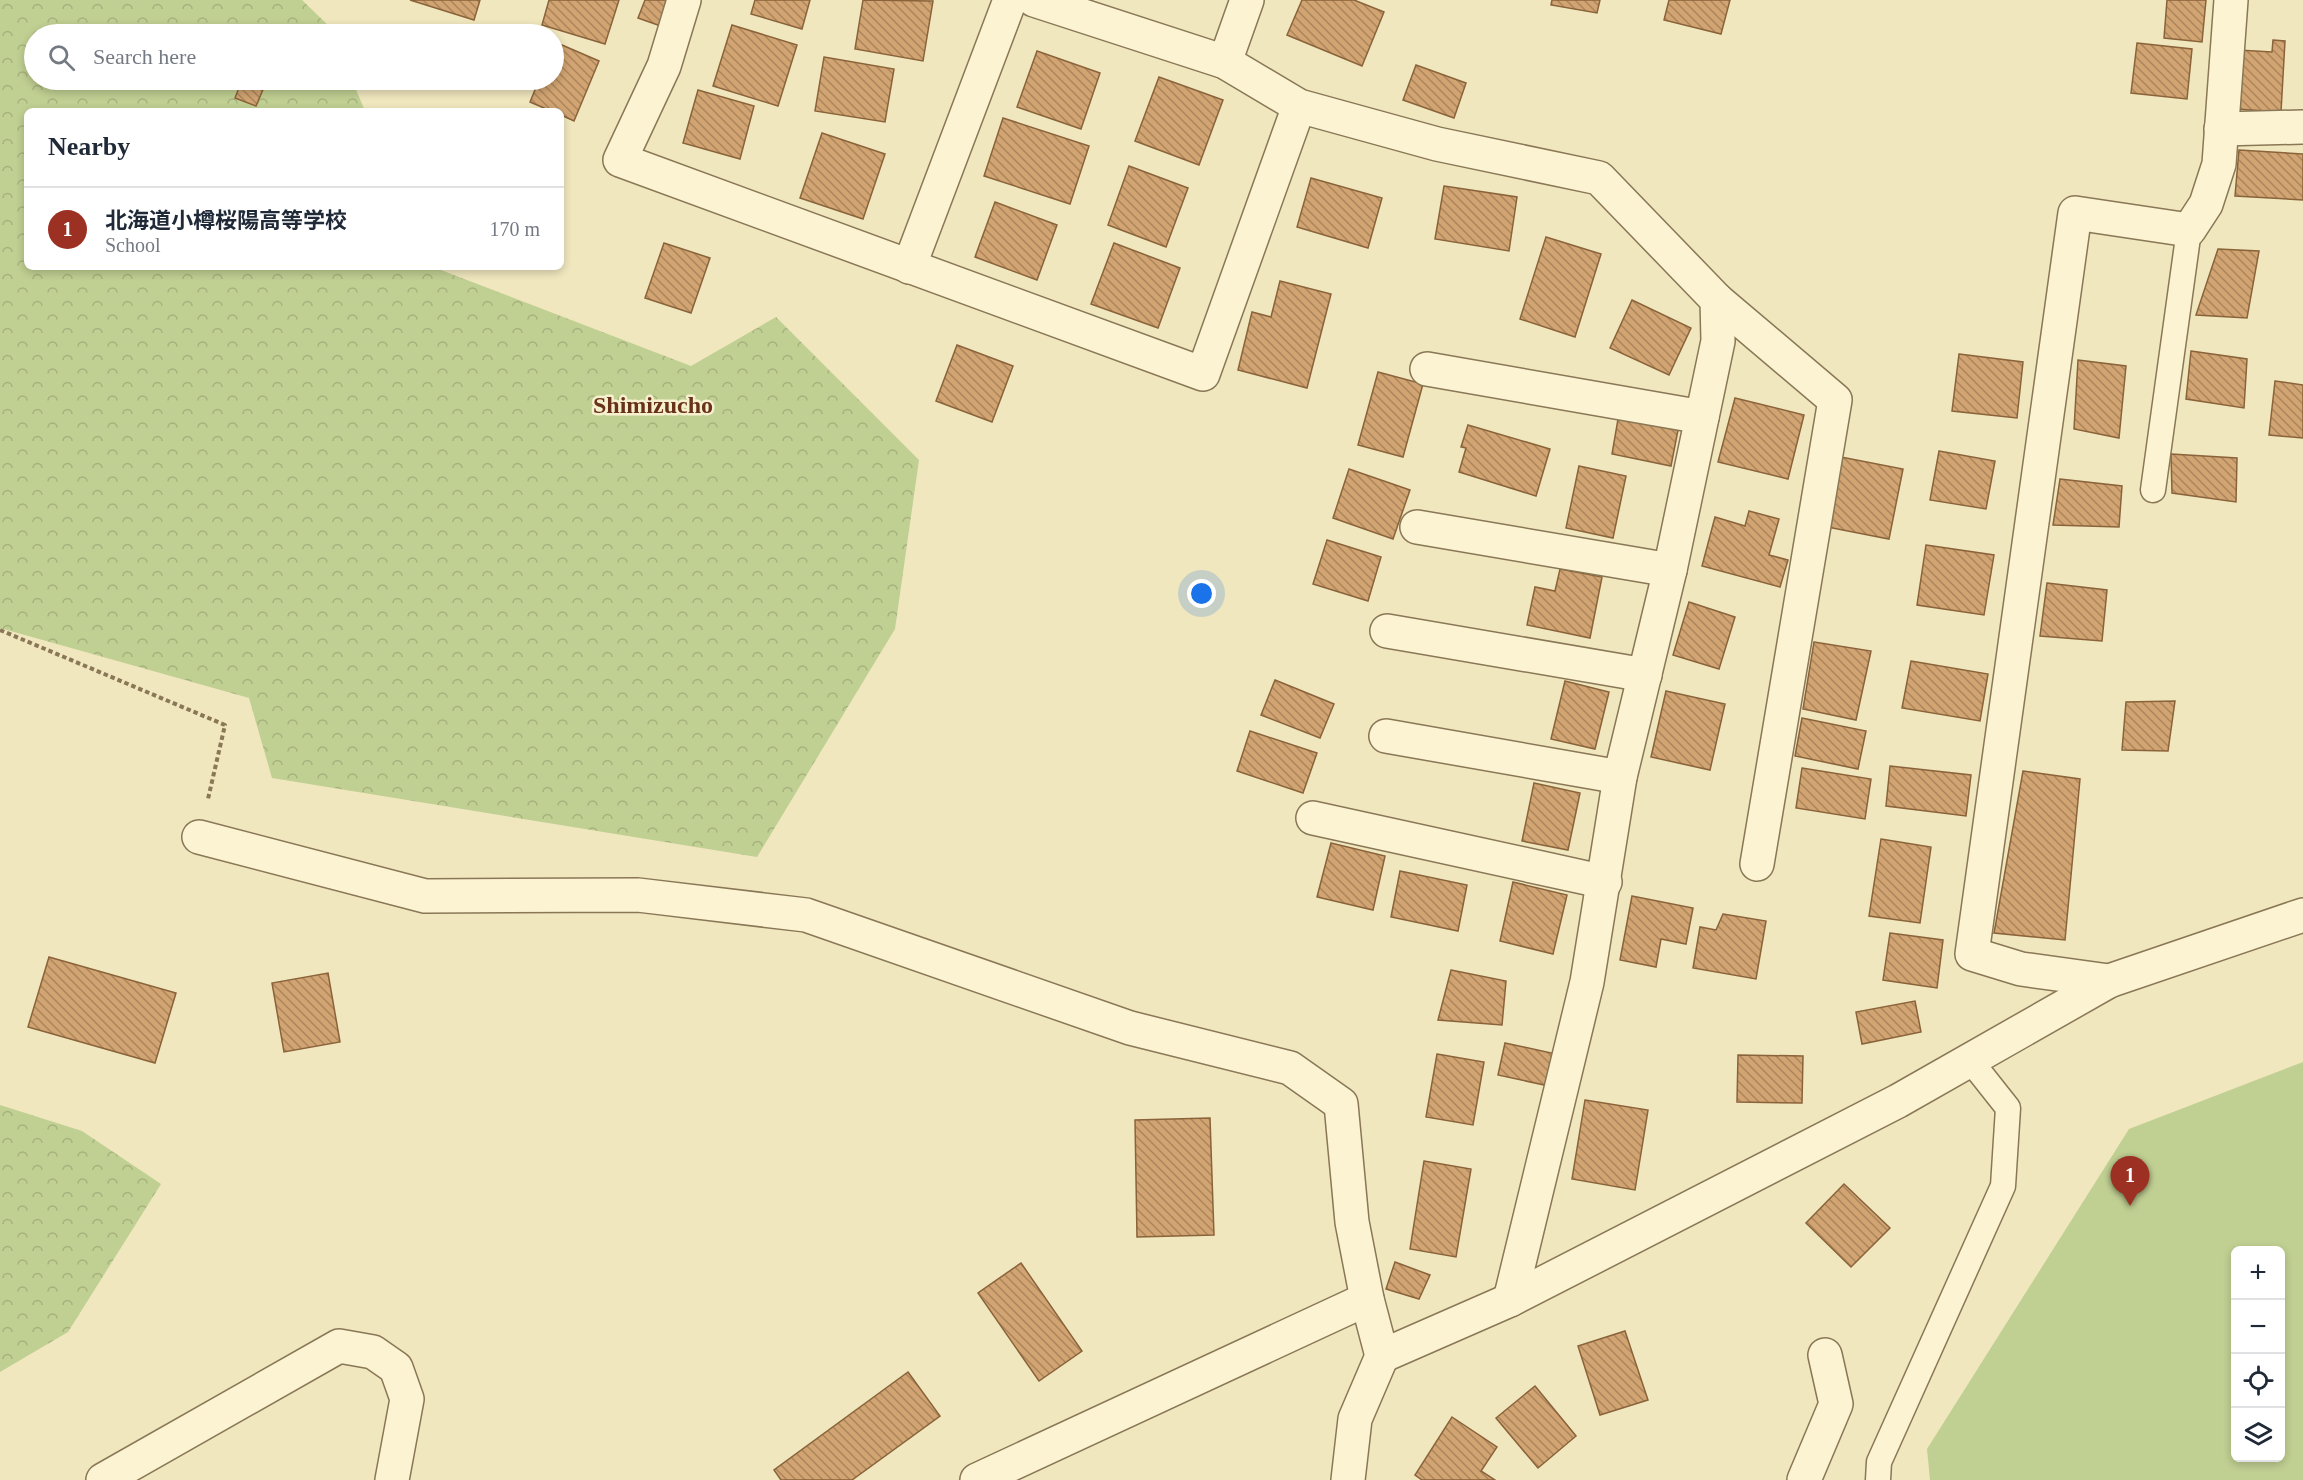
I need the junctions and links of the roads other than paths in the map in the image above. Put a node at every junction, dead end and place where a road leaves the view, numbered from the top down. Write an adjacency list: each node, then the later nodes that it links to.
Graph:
1 (684, 0): 11 (street)
2 (1010, 0): 11 (street)
3 (1034, 0): 6 (street)
4 (1246, 0): 6 (street)
5 (2231, 0): 9 (street)
6 (1225, 62): 7 (street)
7 (1299, 106): 11 (street); 12 (street)
8 (2303, 127): 9 (street)
9 (2221, 129): 10 (street)
10 (2189, 230): 15 (lane); 27 (street)
11 (909, 267)
12 (1718, 300): 14 (street); 24 (street)
13 (1427, 369): 14 (street)
14 (1702, 417): 17 (street)
15 (2153, 490)
16 (1417, 527): 17 (street)
17 (1670, 570): 19 (street)
18 (1387, 631): 19 (street)
19 (1645, 675): 21 (street)
20 (1386, 736): 21 (street)
21 (1620, 777): 25 (street)
22 (1312, 818): 25 (street)
23 (199, 837): 29 (street)
24 (1756, 864)
25 (1605, 882): 30 (street)
26 (2303, 915): 27 (street)
27 (2109, 981): 28 (street)
28 (1970, 1060): 30 (street); 38 (lane)
29 (1367, 1299): 32 (street); 35 (street)
30 (1509, 1300): 32 (street)
31 (1825, 1355): 37 (street)
32 (1382, 1356): 36 (street)
33 (103, 1480): 34 (street)
34 (392, 1480)
35 (977, 1480)
36 (1348, 1480)
37 (1804, 1480)
38 (1878, 1480)

